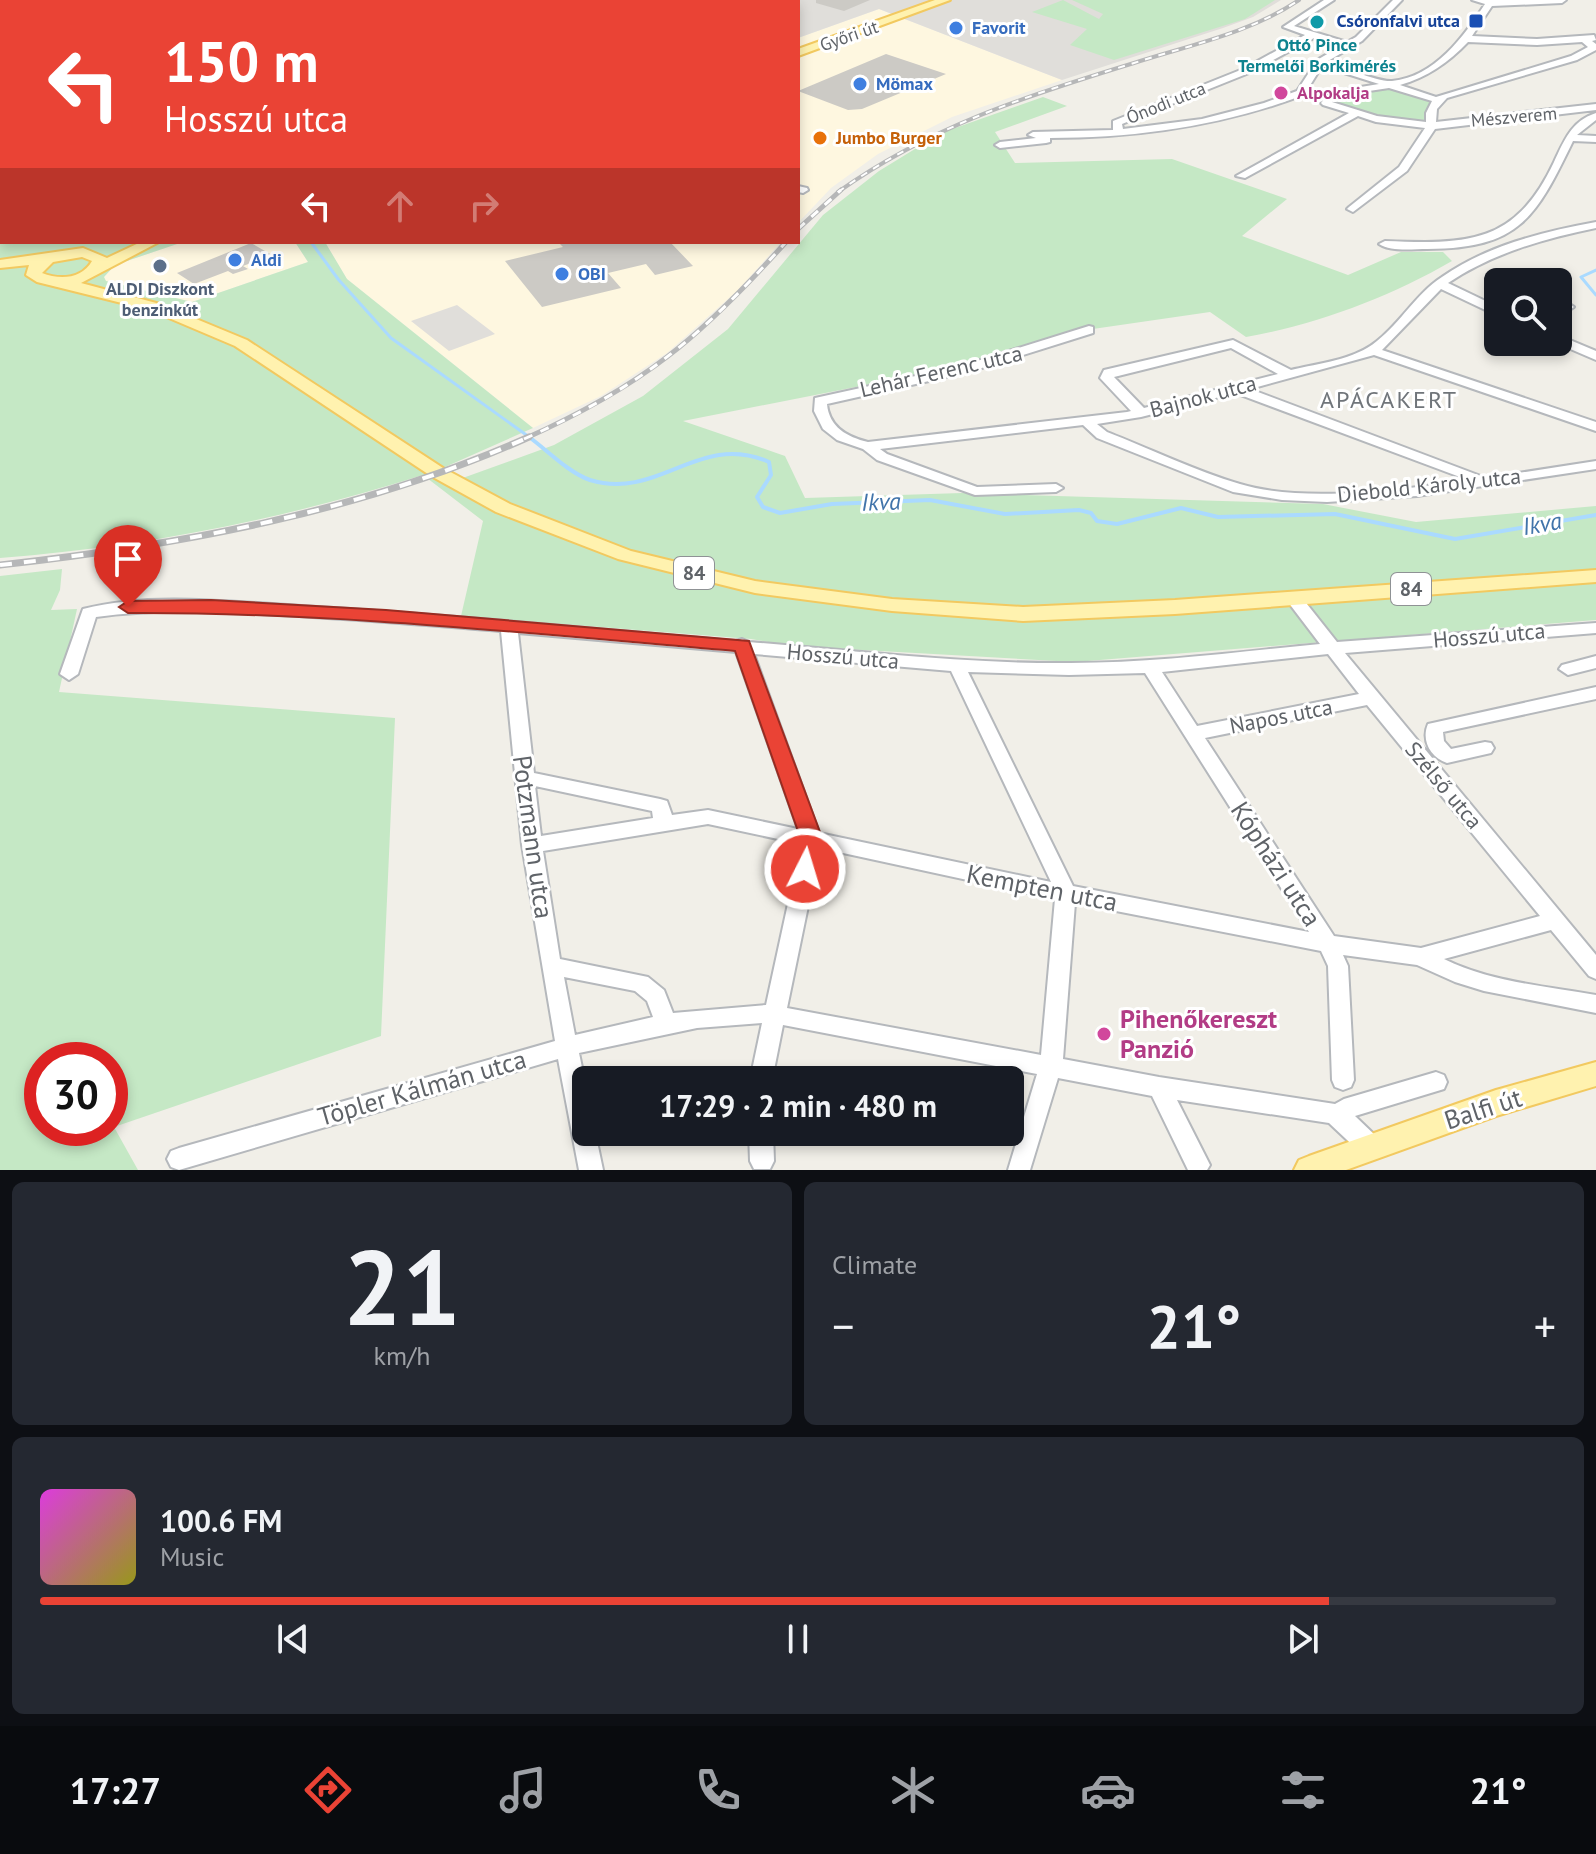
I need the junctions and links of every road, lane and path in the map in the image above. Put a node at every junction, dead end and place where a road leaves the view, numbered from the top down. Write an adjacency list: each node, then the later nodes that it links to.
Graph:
1 (933, 0): 13 (main road, Győri út)
2 (945, 0): 14 (main road, Győri út)
3 (1330, 0): 9 (street)
4 (1398, 0): 12 (street)
5 (1476, 0): 8 (street)
6 (1562, 0): 7 (street)
7 (1507, 2): 8 (street)
8 (1489, 4): 10 (street)
9 (1311, 36): 12 (street); 25 (street, Ónodi utca)
10 (1468, 39): 11 (street); 16 (street)
11 (1590, 39): 19 (street)
12 (1347, 45): 15 (street)
13 (800, 50)
14 (800, 50)
15 (1320, 62): 16 (street); 17 (street)
16 (1394, 86): 18 (street); 19 (street)
17 (1303, 94): 18 (street, Mészverem); 25 (street)
18 (1329, 98): 21 (street, Mészverem)
19 (1437, 100): 24 (street)
20 (1596, 107): 24 (street, Mészverem)
21 (1355, 114): 24 (street, Mészverem); 31 (street)
22 (1596, 116): 23 (street)
23 (1579, 124): 27 (street); 29 (street)
24 (1432, 126): 32 (street)
25 (1118, 133): 28 (street)
26 (1033, 135): 28 (street)
27 (1596, 136): 29 (street)
28 (1084, 137): 30 (street)
29 (1570, 138): 33 (street)
30 (1000, 145)
31 (1241, 176)
32 (1353, 209)
33 (1515, 223): 35 (street); 38 (street)
34 (1596, 225): 35 (street)
35 (1542, 235): 40 (street)
36 (147, 244): 42 (main road)
37 (1385, 244): 38 (street)
38 (1454, 248): 40 (street)
39 (48, 259): 41 (main road, 84); 42 (main road, 84); 43 (main road)
40 (1475, 263): 45 (street)
41 (0, 265): 43 (main road, 84)
42 (95, 265): 44 (main road); 46 (main road)
43 (34, 275): 44 (main road, 84)
44 (61, 282): 46 (main road, 84)
45 (1440, 284): 47 (street); 50 (street)
46 (110, 294): 62 (main road, 84)
47 (1484, 305)
48 (1089, 330): 57 (street, Lehár Ferenc utca)
49 (1572, 345): 51 (street)
50 (1374, 351): 52 (street, Bajnok utca); 56 (street)
51 (1596, 356)
52 (1288, 374): 53 (street, Bajnok utca); 54 (street)
53 (1235, 388): 54 (street, Bajnok utca); 59 (street)
54 (1141, 413): 55 (street, Bajnok utca)
55 (1086, 421): 57 (street, Bajnok utca); 59 (street, Diebold Károly utca)
56 (1596, 427)
57 (868, 446): 60 (street)
58 (1596, 465): 59 (street, Diebold Károly utca)
59 (1480, 480)
60 (1056, 488)
61 (1596, 576): 62 (main road, 84)
62 (1293, 598): 66 (street, Szélső utca)
63 (509, 627): 65 (street, Hosszú utca); 71 (street, Hosszú utca); 76 (street, Potzmann utca)
64 (1596, 628): 66 (street, Hosszú utca)
65 (742, 645): 68 (street, Hosszú utca); 78 (street)
66 (1334, 648): 69 (street, Hosszú utca); 73 (street, Szélső utca)
67 (1596, 662): 70 (street)
68 (957, 666): 69 (street, Hosszú utca); 80 (street)
69 (1150, 667): 74 (street, Kópházi utca)
70 (1568, 669)
71 (69, 674)
72 (1596, 693): 75 (street, Szélső utca)
73 (1371, 698): 74 (street, Napos utca); 81 (street, Szélső utca)
74 (1191, 734): 82 (street, Kópházi utca)
75 (1485, 748)
76 (523, 777): 77 (street); 79 (street, Potzmann utca)
77 (664, 823): 78 (street, Kempten utca); 79 (street, Kempten utca)
78 (812, 840): 80 (street, Kempten utca); 87 (street)
79 (532, 845): 84 (street, Potzmann utca)
80 (1066, 893): 82 (street, Kempten utca); 90 (street)
81 (1557, 920): 83 (street, Kempten utca); 85 (street, Szélső utca)
82 (1328, 944): 83 (street, Kempten utca); 93 (street, Kópházi utca)
83 (1421, 957): 86 (street, Kempten utca)
84 (551, 966): 88 (street); 89 (street, Potzmann utca)
85 (1596, 970)
86 (1596, 1004)
87 (772, 1014): 88 (street, Töpler Kálmán utca); 90 (street, Töpler Kálmán utca); 91 (street)
88 (666, 1024): 89 (street, Töpler Kálmán utca)
89 (567, 1046): 99 (street, Töpler Kálmán utca); 103 (street, Potzmann utca)
90 (1051, 1065): 95 (street, Töpler Kálmán utca); 102 (street)
91 (763, 1066)
92 (1596, 1074): 98 (main road, Balfi út)
93 (1343, 1080)
94 (1436, 1082): 96 (street)
95 (1159, 1087): 96 (street, Töpler Kálmán utca); 101 (street)
96 (1344, 1114): 98 (street)
97 (761, 1146): 100 (street)
98 (1371, 1147): 104 (main road, Balfi út)
99 (179, 1159)
100 (762, 1161)
101 (1198, 1165)
102 (1019, 1169)
103 (591, 1170)
104 (1309, 1170)

